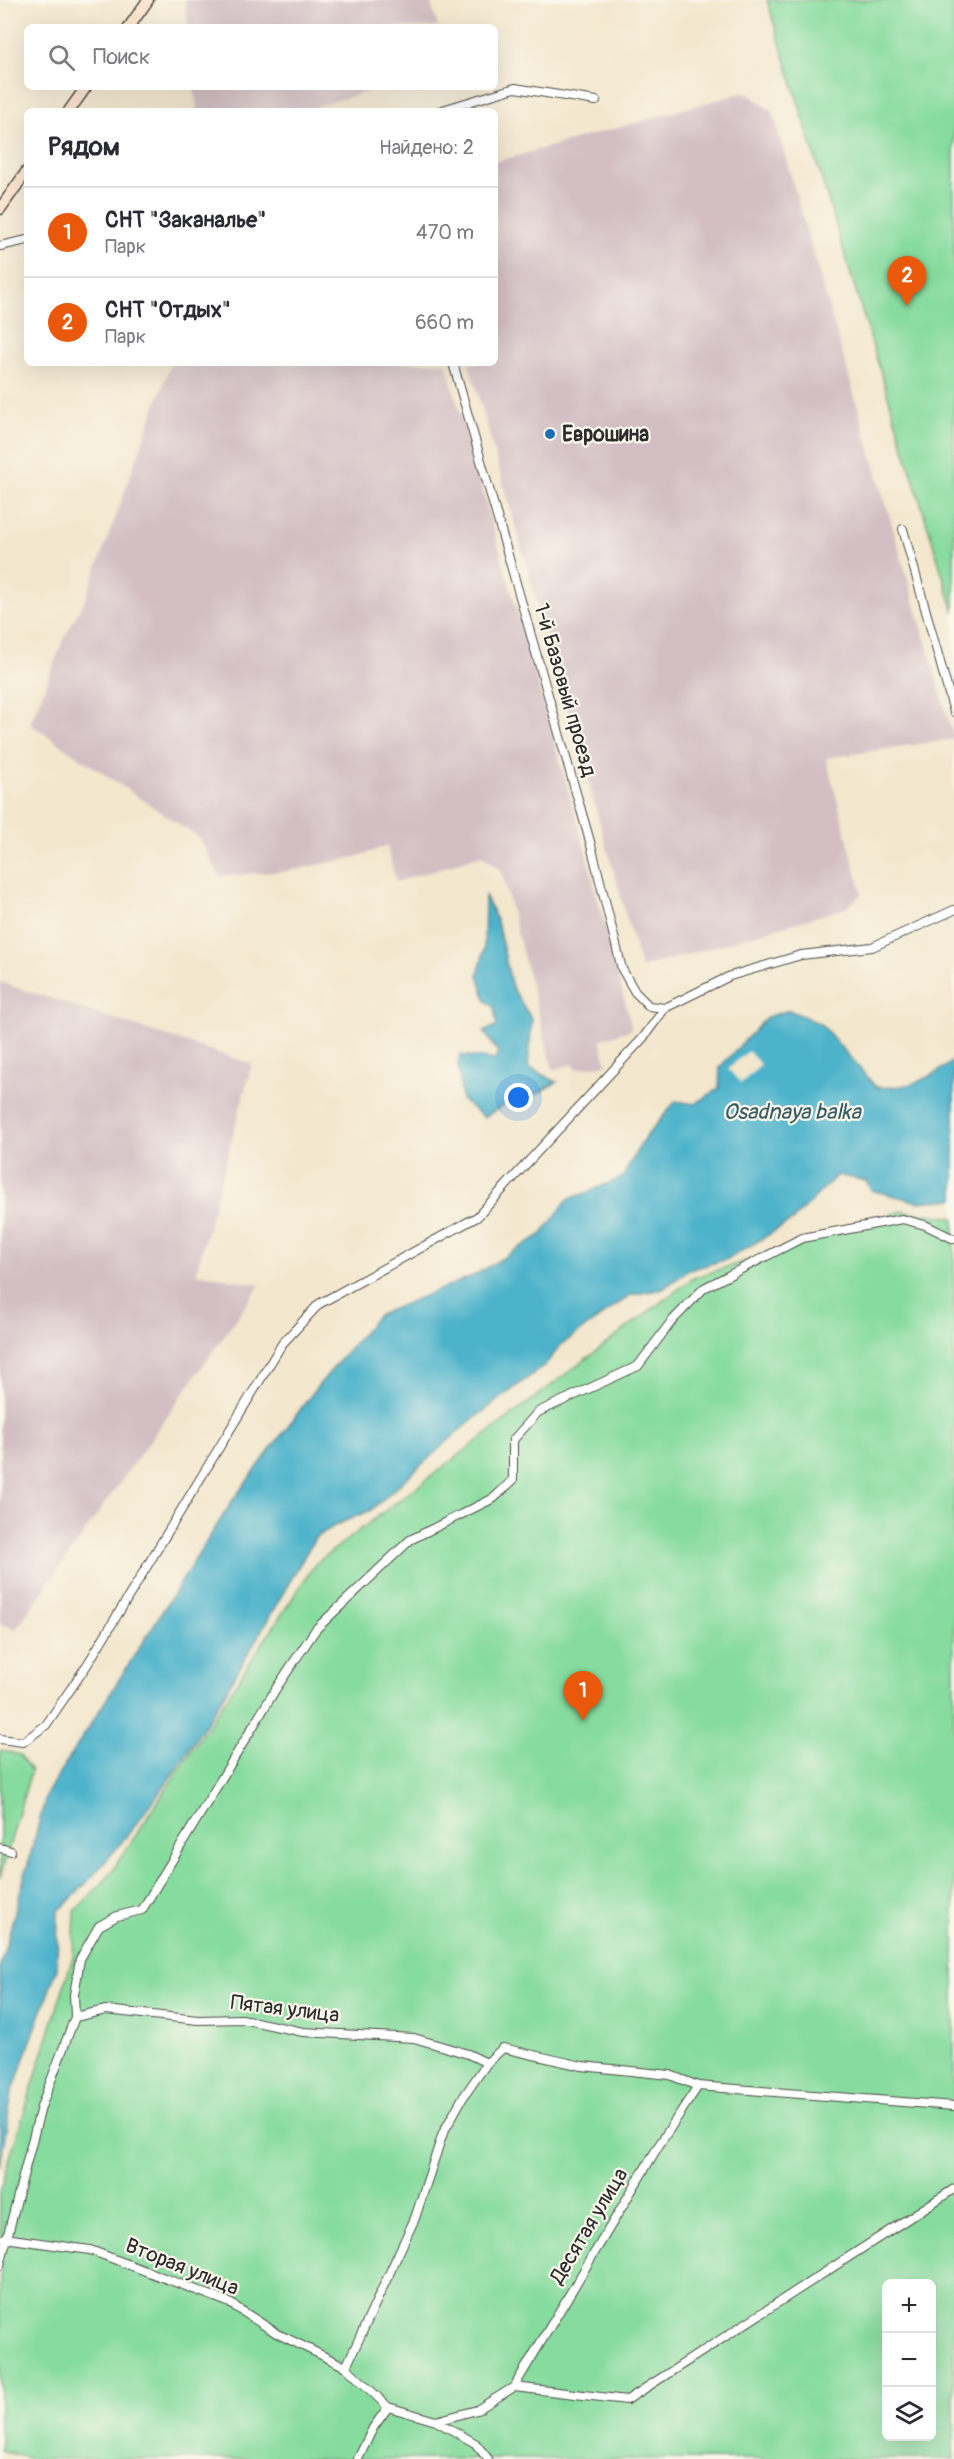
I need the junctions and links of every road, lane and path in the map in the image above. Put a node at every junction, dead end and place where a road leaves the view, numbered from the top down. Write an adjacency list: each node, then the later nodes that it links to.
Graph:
1 (148, 0): 2 (street)
2 (131, 24)
3 (84, 90): 5 (street)
4 (596, 100): 6 (street)
5 (71, 108)
6 (449, 108)
7 (24, 175): 8 (street)
8 (0, 209)
9 (24, 241): 10 (street)
10 (0, 246)
11 (454, 366): 15 (street, 1-й Базовый проезд)
12 (903, 529): 13 (street)
13 (954, 712)
14 (954, 910): 15 (street)
15 (664, 1008): 17 (street)
16 (954, 1239): 20 (street)
17 (0, 1739)
18 (0, 1848): 19 (street)
19 (11, 1851)
20 (75, 2017): 21 (street, Пятая улица); 25 (street)
21 (487, 2063): 22 (street); 27 (street)
22 (698, 2086): 23 (street); 28 (street, Десятая улица)
23 (954, 2106)
24 (954, 2189): 28 (street)
25 (5, 2238): 26 (street); 27 (street, Вторая улица)
26 (0, 2265)
27 (346, 2367): 29 (street, Вторая улица)
28 (514, 2387): 30 (street)
29 (388, 2407): 30 (street); 31 (street)
30 (436, 2421): 32 (street)
31 (358, 2459)
32 (488, 2459)

